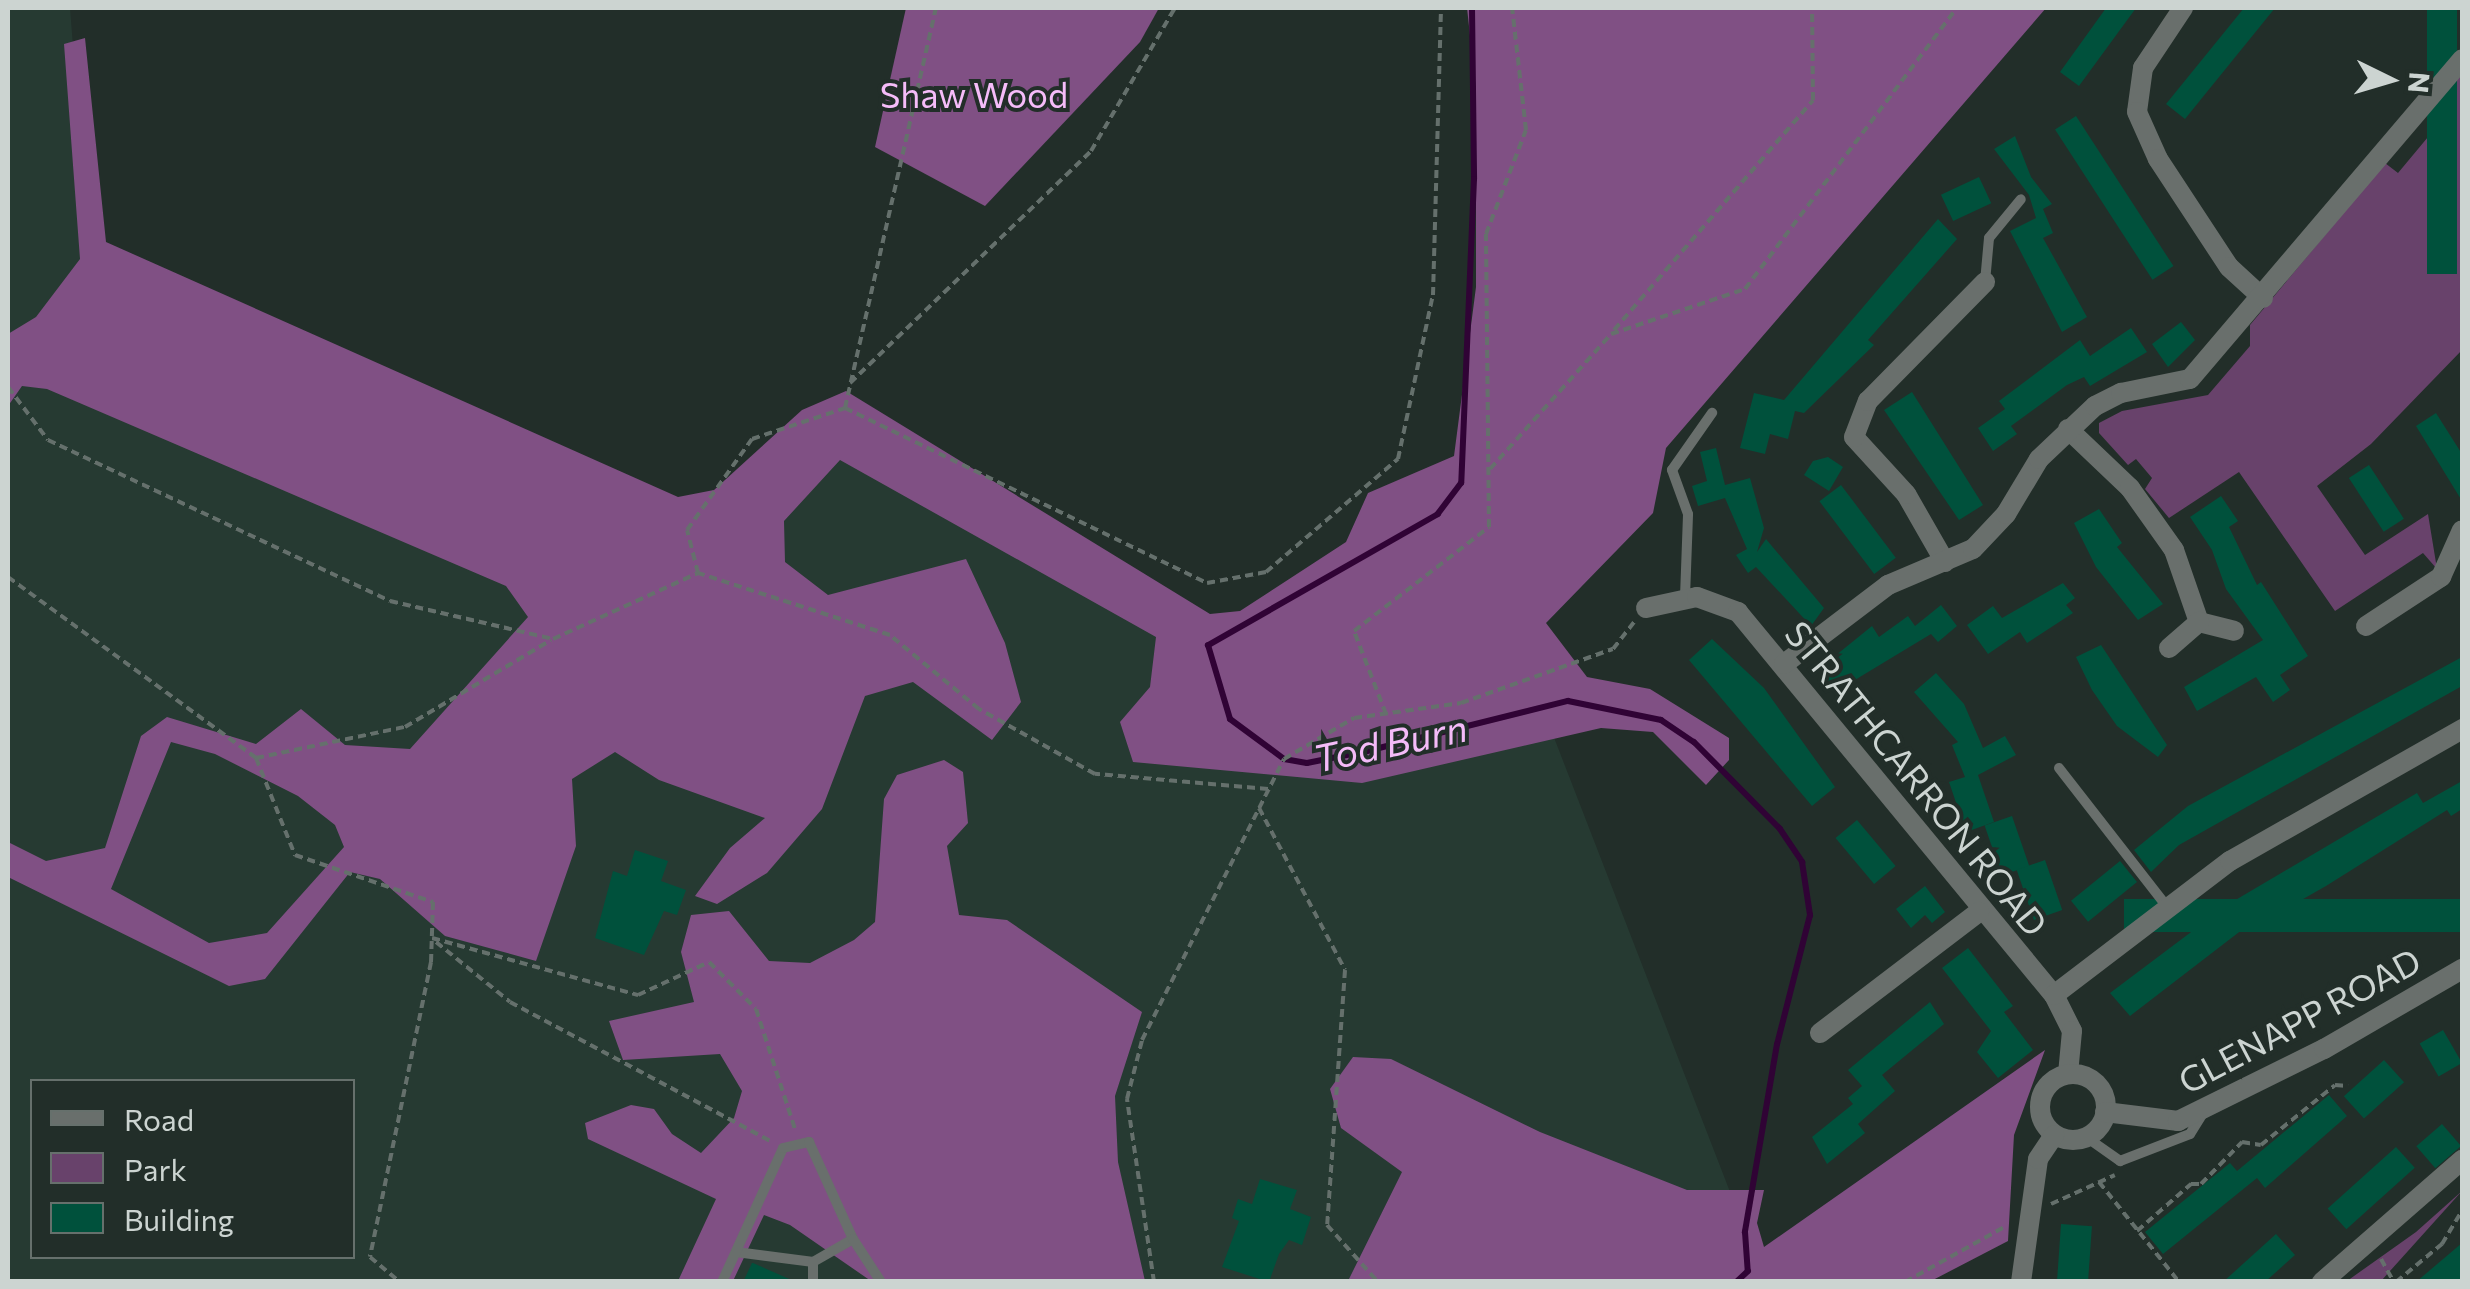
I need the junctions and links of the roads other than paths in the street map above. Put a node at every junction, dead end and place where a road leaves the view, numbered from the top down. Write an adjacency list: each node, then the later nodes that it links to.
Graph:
1 (2184, 8): 5 (street)
2 (2462, 59): 5 (street)
3 (2022, 200): 4 (lane)
4 (1985, 282): 9 (street)
5 (2263, 298): 7 (street)
6 (1712, 412): 10 (lane)
7 (2068, 429): 9 (street); 12 (street)
8 (2462, 530): 13 (street)
9 (1946, 562): 16 (street)
10 (1684, 596): 11 (street); 16 (street, STRATHCARRON ROAD)
11 (1646, 608)
12 (2200, 622): 14 (street); 15 (street)
13 (2366, 626)
14 (2234, 631)
15 (2169, 648)
16 (1784, 664): 20 (street, STRATHCARRON ROAD)
17 (2462, 729): 19 (street)
18 (2059, 768): 19 (lane)
19 (2168, 908): 22 (street)
20 (1980, 912): 22 (street, STRATHCARRON ROAD); 23 (street)
21 (2460, 975): 25 (street, GLENAPP ROAD)
22 (2054, 995): 24 (street, STRATHCARRON ROAD)
23 (1820, 1033)
24 (2068, 1074): 26 (street); 27 (street)
25 (2206, 1110): 26 (street, GLENAPP ROAD); 28 (lane)
26 (2105, 1112): 28 (street)
27 (2054, 1135): 28 (street); 36 (street)
28 (2086, 1138)
29 (2462, 1160): 37 (street)
30 (853, 1239): 31 (lane); 32 (lane); 35 (lane)
31 (736, 1252): 32 (lane); 33 (lane)
32 (813, 1262): 34 (lane)
33 (722, 1282)
34 (813, 1282)
35 (881, 1282)
36 (2020, 1282)
37 (2322, 1282)

